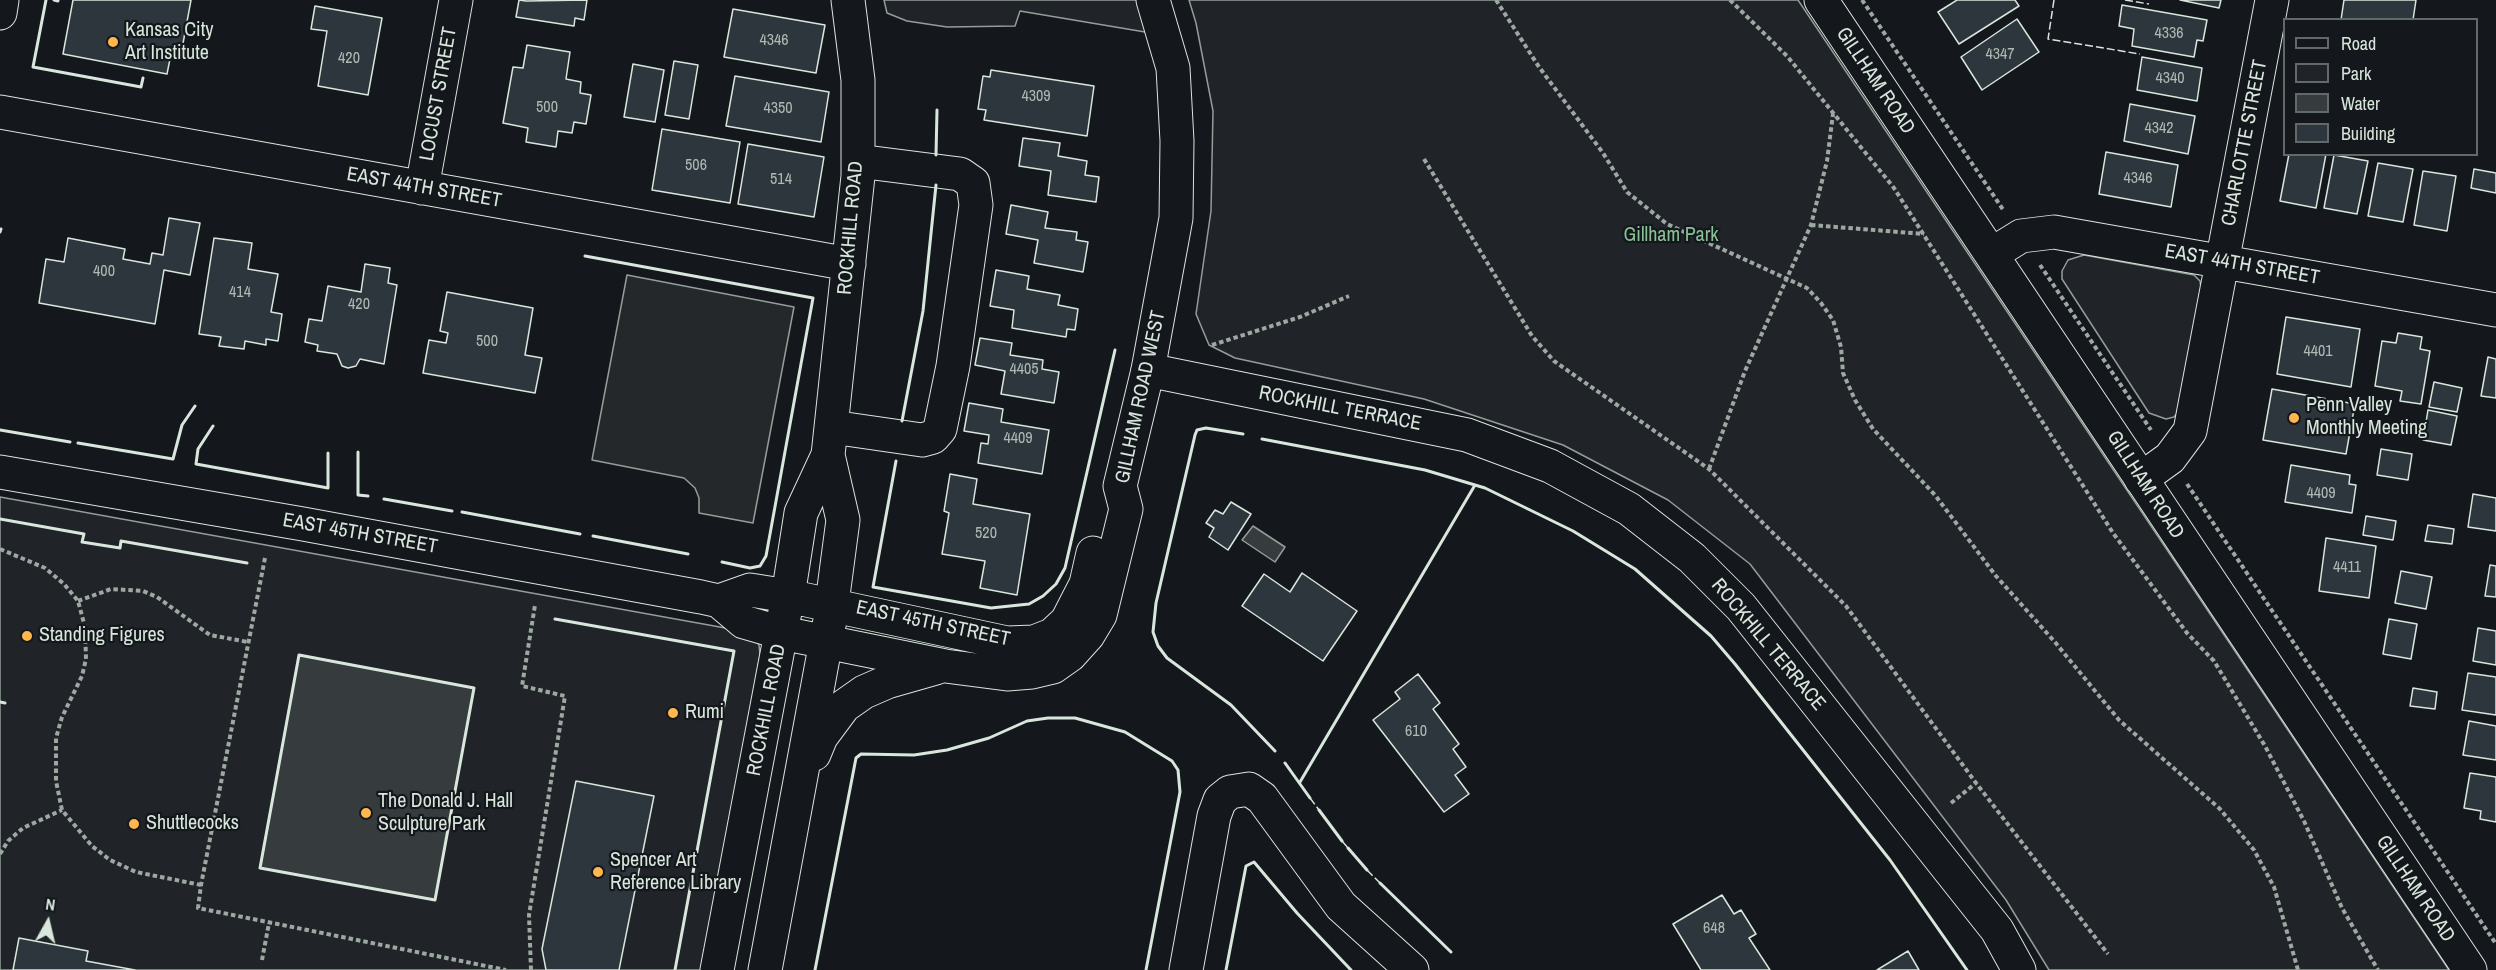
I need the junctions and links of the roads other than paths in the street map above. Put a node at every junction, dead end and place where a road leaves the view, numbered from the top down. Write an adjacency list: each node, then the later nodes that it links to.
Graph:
1 (2, 0): 7 (street)
2 (456, 0): 10 (street, LOCUST STREET)
3 (848, 0): 9 (street, ROCKHILL ROAD)
4 (1152, 0): 15 (street, GILLHAM ROAD WEST)
5 (1821, 0): 11 (street, GILLHAM ROAD)
6 (2272, 0): 12 (street, CHARLOTTE STREET)
7 (0, 13)
8 (0, 112): 10 (street, EAST 44TH STREET)
9 (858, 161): 13 (street, ROCKHILL ROAD); 16 (street)
10 (422, 188): 13 (street, EAST 44TH STREET)
11 (1992, 254): 12 (street, EAST 44TH STREET); 18 (street, GILLHAM ROAD)
12 (2223, 262): 14 (street, EAST 44TH STREET); 18 (street, CHARLOTTE STREET)
13 (849, 264): 16 (street, ROCKHILL ROAD)
14 (2496, 310)
15 (1148, 370): 19 (street, GILLHAM ROAD WEST); 31 (street, ROCKHILL TERRACE)
16 (830, 441): 20 (street, ROCKHILL ROAD); 22 (street, ROCKHILL ROAD)
17 (0, 472): 21 (street, EAST 45TH STREET)
18 (2141, 479): 32 (street, GILLHAM ROAD)
19 (1120, 486): 22 (street, EAST 45TH STREET); 25 (street, GILLHAM ROAD WEST)
20 (788, 596): 21 (street, EAST 45TH STREET); 22 (street, EAST 45TH STREET); 23 (street, ROCKHILL ROAD)
21 (719, 601): 23 (street, EAST 45TH STREET)
22 (832, 603): 24 (street, ROCKHILL ROAD)
23 (782, 633): 24 (street, EAST 45TH STREET); 27 (street, ROCKHILL ROAD)
24 (826, 641): 25 (street, EAST 45TH STREET); 26 (street, ROCKHILL ROAD)
25 (945, 666): 26 (street)
26 (802, 781): 28 (street, ROCKHILL ROAD)
27 (717, 970)
28 (765, 970)
29 (1186, 970): 30 (street)
30 (1412, 970)
31 (2019, 970)
32 (2470, 970)

